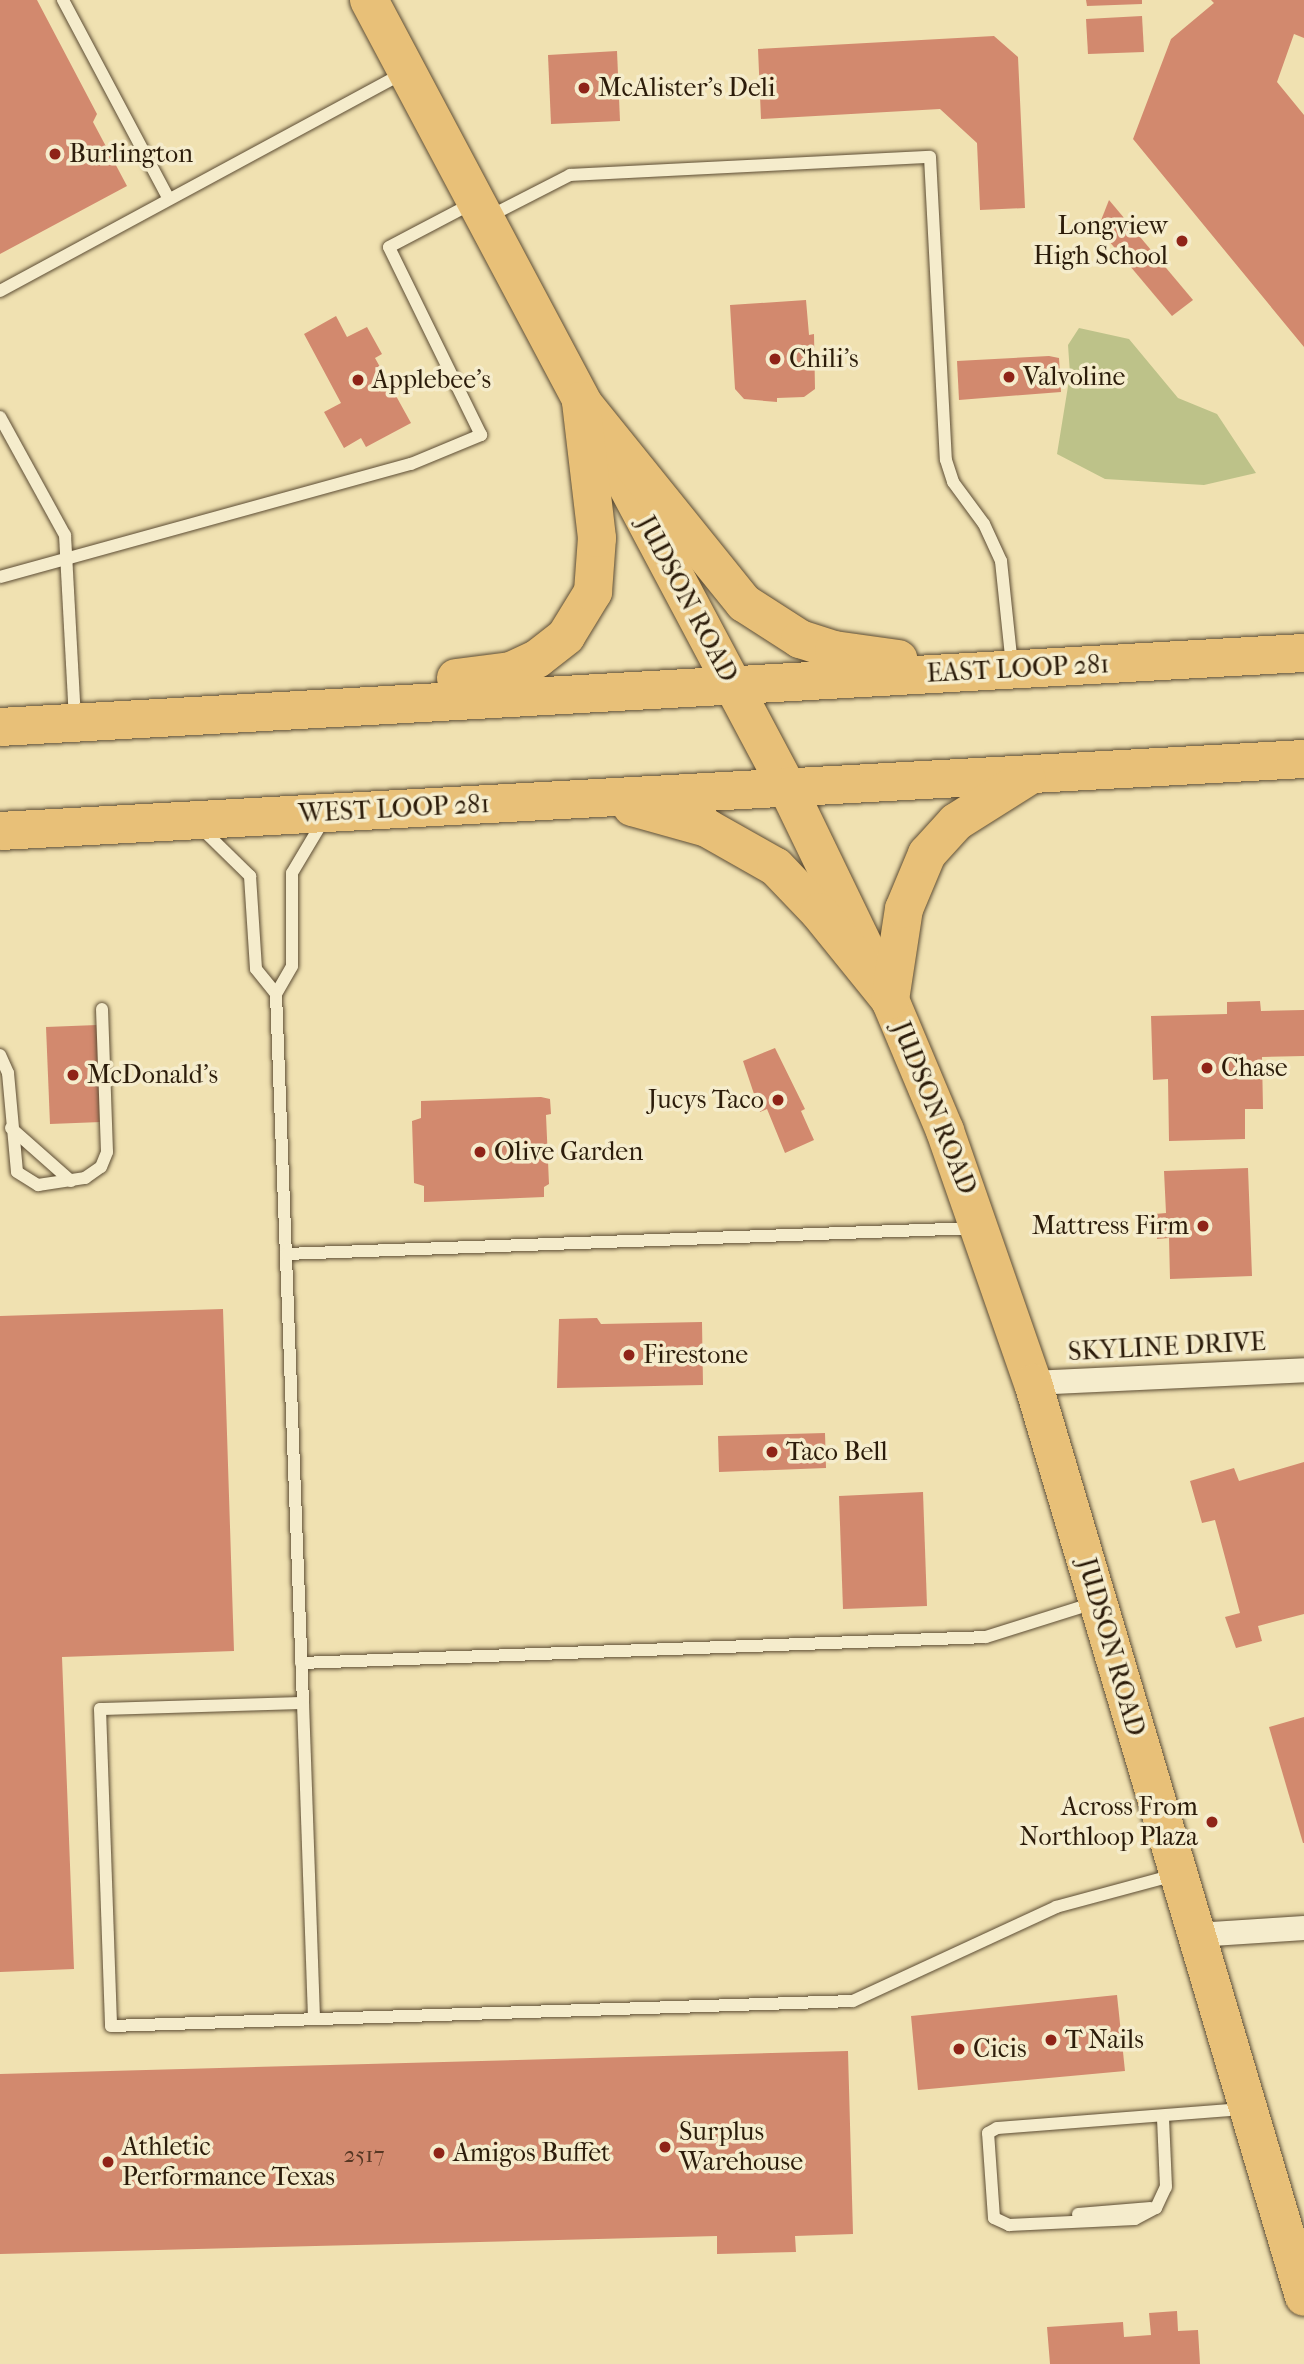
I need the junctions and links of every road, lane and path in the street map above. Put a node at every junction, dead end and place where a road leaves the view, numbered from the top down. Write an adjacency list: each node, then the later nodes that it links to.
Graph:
1 (63, 0): 4 (lane)
2 (369, 0): 3 (main road, JUDSON ROAD)
3 (406, 71): 4 (lane); 5 (main road, JUDSON ROAD)
4 (169, 199): 6 (lane)
5 (479, 211): 7 (main road, JUDSON ROAD); 9 (lane); 12 (lane)
6 (0, 291)
7 (581, 401): 12 (main road); 13 (main road, JUDSON ROAD); 14 (main road)
8 (0, 416): 9 (lane)
9 (67, 557): 10 (lane); 15 (lane)
10 (0, 577)
11 (1304, 653): 12 (main road, EAST LOOP 281)
12 (995, 670): 13 (main road, EAST LOOP 281)
13 (733, 685): 14 (main road); 19 (main road, JUDSON ROAD)
14 (332, 709): 15 (main road)
15 (75, 724): 16 (main road)
16 (0, 727)
17 (1304, 759): 18 (main road)
18 (1031, 775): 19 (main road); 25 (main road)
19 (787, 787): 20 (main road, WEST LOOP 281); 25 (main road, JUDSON ROAD)
20 (589, 799): 21 (main road, WEST LOOP 281); 25 (main road)
21 (328, 813): 22 (main road, WEST LOOP 281); 24 (lane)
22 (193, 820): 23 (main road, WEST LOOP 281); 24 (lane)
23 (0, 831)
24 (276, 994): 31 (lane)
25 (890, 1000): 30 (main road, JUDSON ROAD)
26 (102, 1009): 29 (lane)
27 (0, 1055): 28 (lane)
28 (11, 1128): 29 (lane); 29 (lane)
29 (71, 1181)
30 (981, 1228): 31 (lane); 33 (main road, JUDSON ROAD)
31 (286, 1254): 35 (lane)
32 (1304, 1370): 33 (street, SKYLINE DRIVE)
33 (1033, 1383): 34 (main road, JUDSON ROAD)
34 (1098, 1601): 35 (lane); 37 (main road, JUDSON ROAD)
35 (301, 1663): 36 (lane)
36 (303, 1703): 40 (lane); 40 (lane)
37 (1179, 1874): 39 (main road, JUDSON ROAD); 40 (lane)
38 (1304, 1928): 39 (street)
39 (1197, 1935): 41 (main road, JUDSON ROAD)
40 (313, 2019)
41 (1247, 2108): 42 (lane); 43 (main road, JUDSON ROAD)
42 (1163, 2119): 42 (lane)
43 (1304, 2297)

